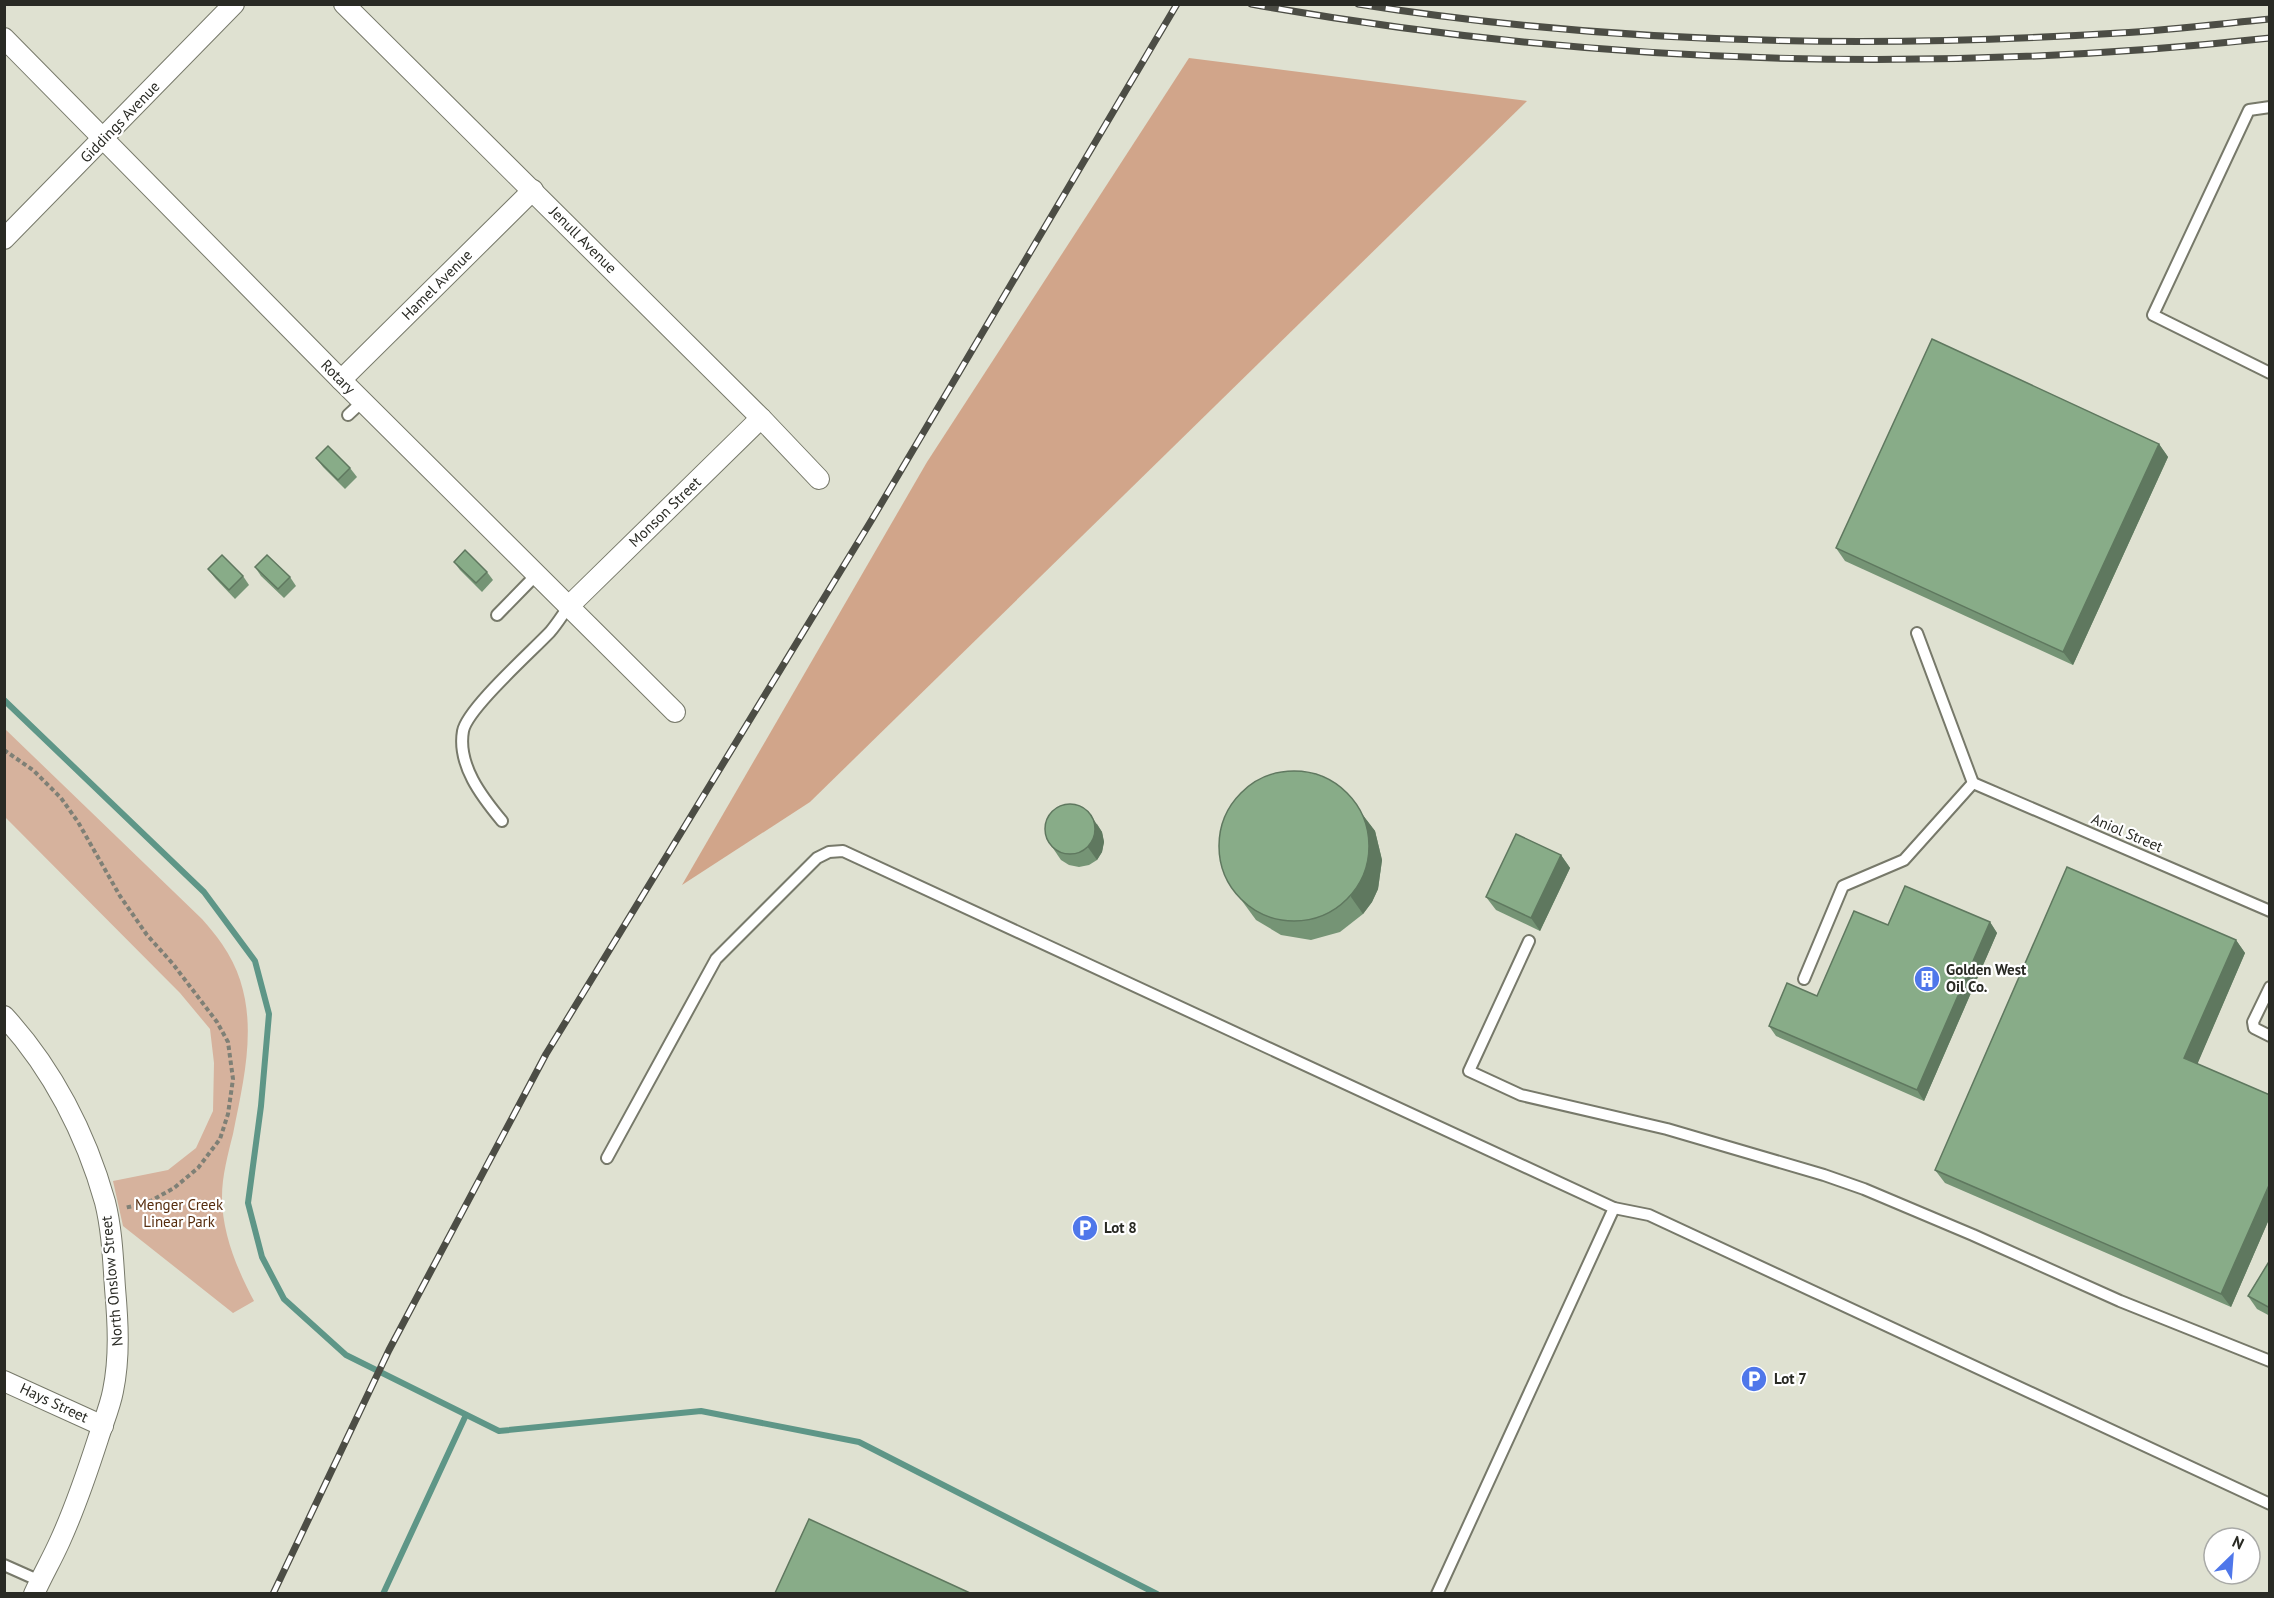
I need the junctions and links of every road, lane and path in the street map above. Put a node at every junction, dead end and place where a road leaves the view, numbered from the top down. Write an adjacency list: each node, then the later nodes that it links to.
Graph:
1 (234, 4): 5 (street, Giddings Avenue)
2 (344, 4): 6 (street, Jenull Avenue)
3 (4, 38): 5 (street, Rotary)
4 (2270, 107): 8 (lane)
5 (105, 138): 7 (street, Giddings Avenue); 9 (street, Rotary)
6 (533, 190): 9 (street, Hamel Avenue); 12 (street, Jenull Avenue)
7 (4, 239)
8 (2270, 373)
9 (341, 380): 10 (street, Rotary)
10 (363, 401): 11 (lane); 14 (street, Rotary)
11 (348, 415)
12 (761, 418): 13 (street, Jenull Avenue); 15 (street, Monson Street)
13 (819, 479)
14 (537, 574): 15 (street, Rotary); 16 (lane)
15 (569, 606): 18 (street, Rotary); 21 (lane)
16 (497, 615)
17 (1917, 633): 20 (lane)
18 (675, 712)
19 (4, 750): 30 (path)
20 (1973, 783): 22 (lane, Aniol Street); 24 (lane)
21 (502, 821)
22 (2270, 911)
23 (1529, 941): 31 (lane)
24 (1804, 979)
25 (2270, 987): 27 (lane)
26 (4, 1017): 33 (street, North Onslow Street)
27 (2270, 1036)
28 (607, 1158): 29 (lane)
29 (1614, 1208): 34 (lane); 37 (lane)
30 (117, 1210)
31 (2270, 1361)
32 (4, 1381): 33 (street, Hays Street)
33 (103, 1426): 36 (street, North Onslow Street)
34 (2270, 1504)
35 (4, 1565): 36 (lane)
36 (37, 1587)
37 (1437, 1593)

